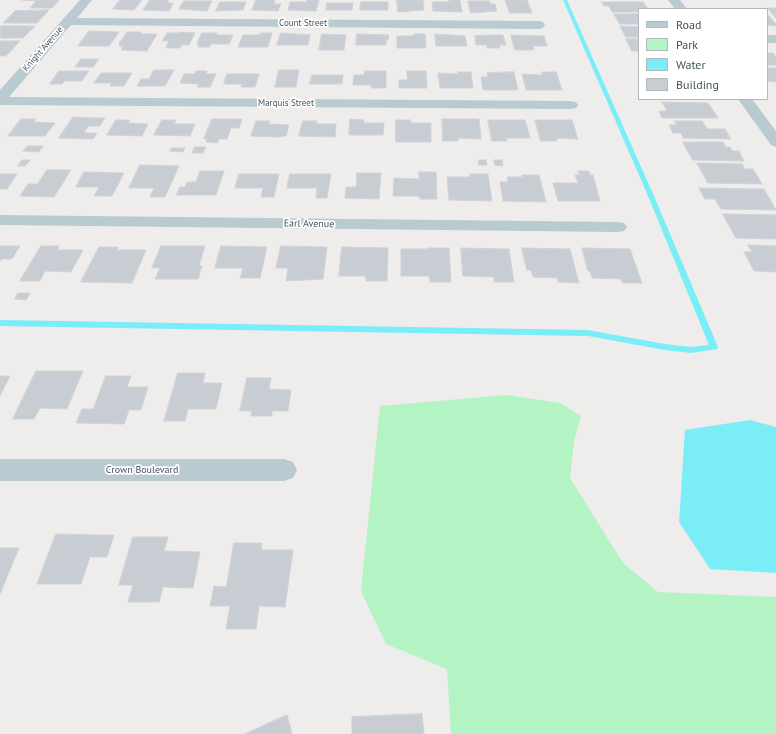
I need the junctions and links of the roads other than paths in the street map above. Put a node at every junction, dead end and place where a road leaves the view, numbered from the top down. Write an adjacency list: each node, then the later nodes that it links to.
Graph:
1 (86, 0): 4 (street, Knight Avenue)
2 (674, 0): 3 (street)
3 (680, 8)
4 (67, 21): 5 (street, Count Street); 6 (street, Knight Avenue)
5 (539, 24)
6 (0, 100): 8 (street, Marquis Street)
7 (746, 100): 9 (street)
8 (571, 105)
9 (776, 142)
10 (0, 220): 11 (street, Earl Avenue)
11 (618, 227)
12 (0, 470): 13 (street, Crown Boulevard)
13 (284, 470)

